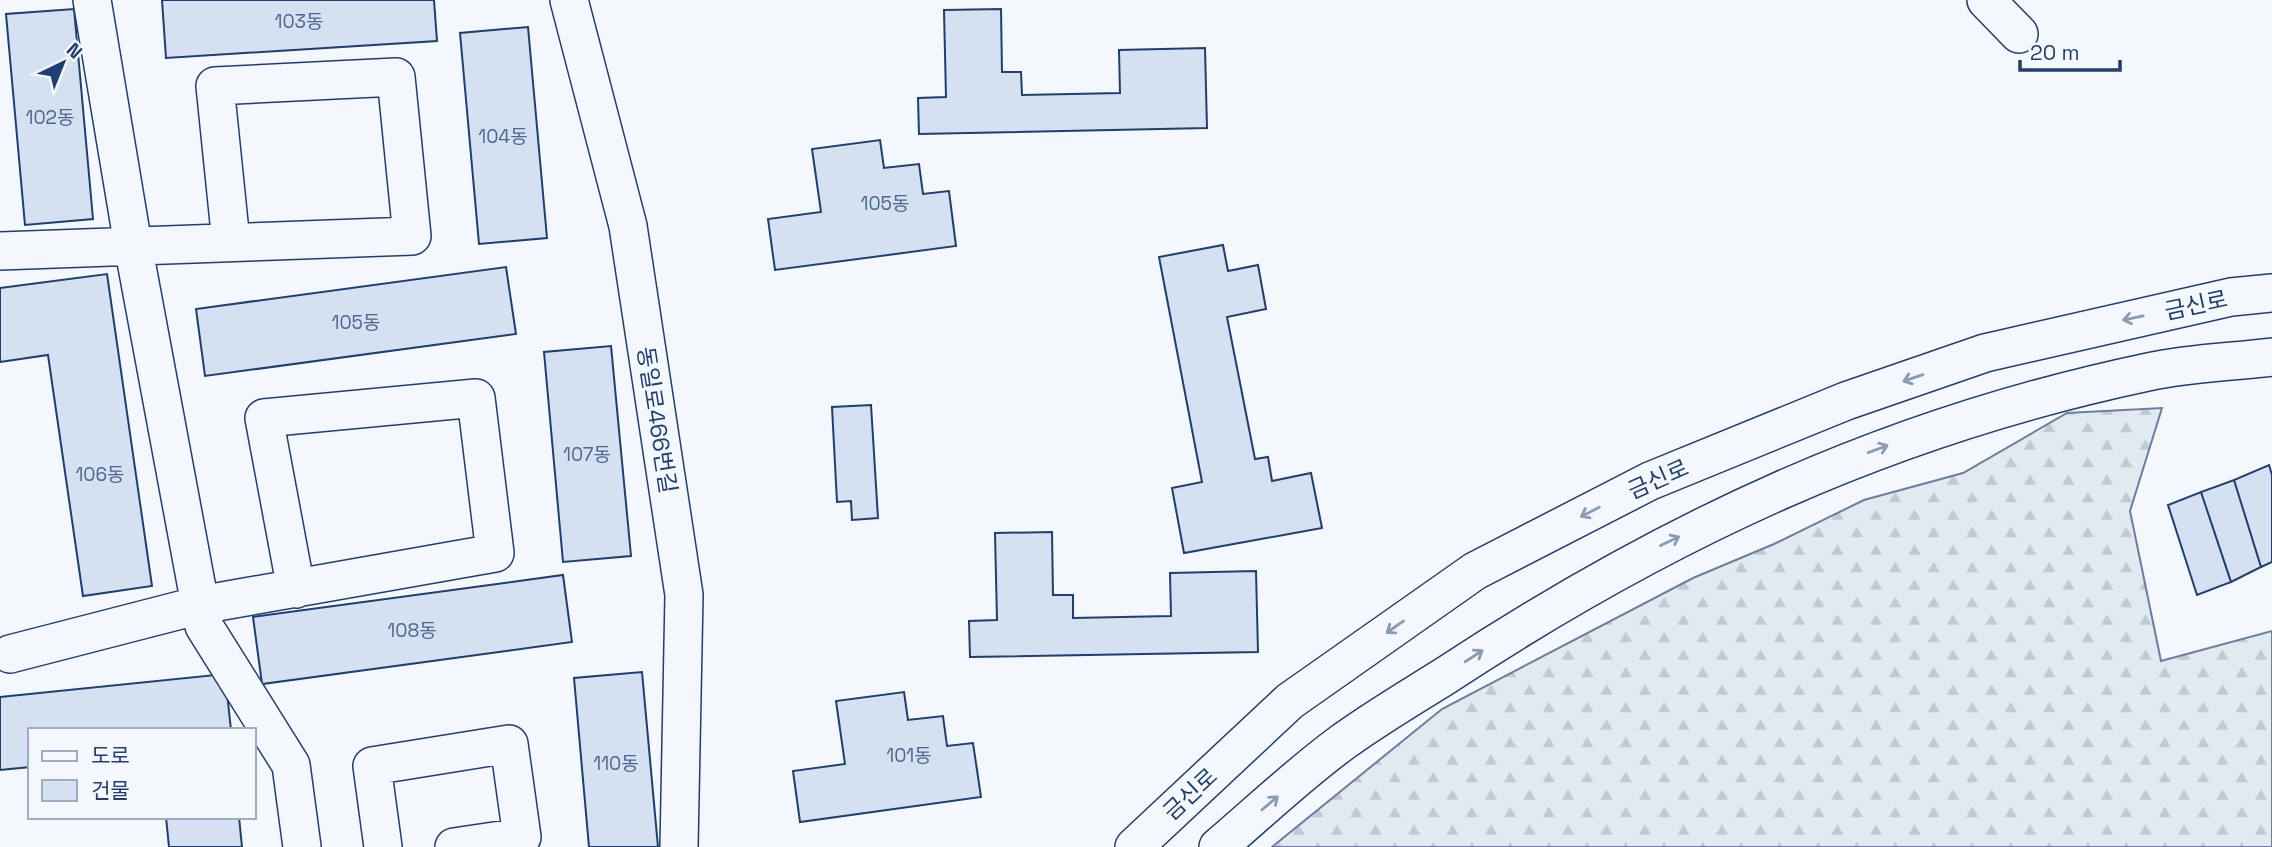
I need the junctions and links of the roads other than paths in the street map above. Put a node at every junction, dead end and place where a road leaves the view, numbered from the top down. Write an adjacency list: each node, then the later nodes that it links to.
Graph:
1 (92, 0): 6 (street)
2 (569, 0): 16 (street, 동일로466번길)
3 (1986, 0): 4 (street)
4 (2019, 34)
5 (231, 242): 5 (street); 6 (street)
6 (133, 245): 7 (street); 11 (street)
7 (0, 251)
8 (2272, 293): 17 (street, 금신로, one-way to 17)
9 (2272, 357): 18 (street, one-way to 9)
10 (296, 589): 10 (street); 11 (street)
11 (200, 606): 12 (street); 13 (street)
12 (10, 654)
13 (302, 847)
14 (383, 847): 15 (street)
15 (454, 847)
16 (679, 847)
17 (1134, 847)
18 (1218, 847)

